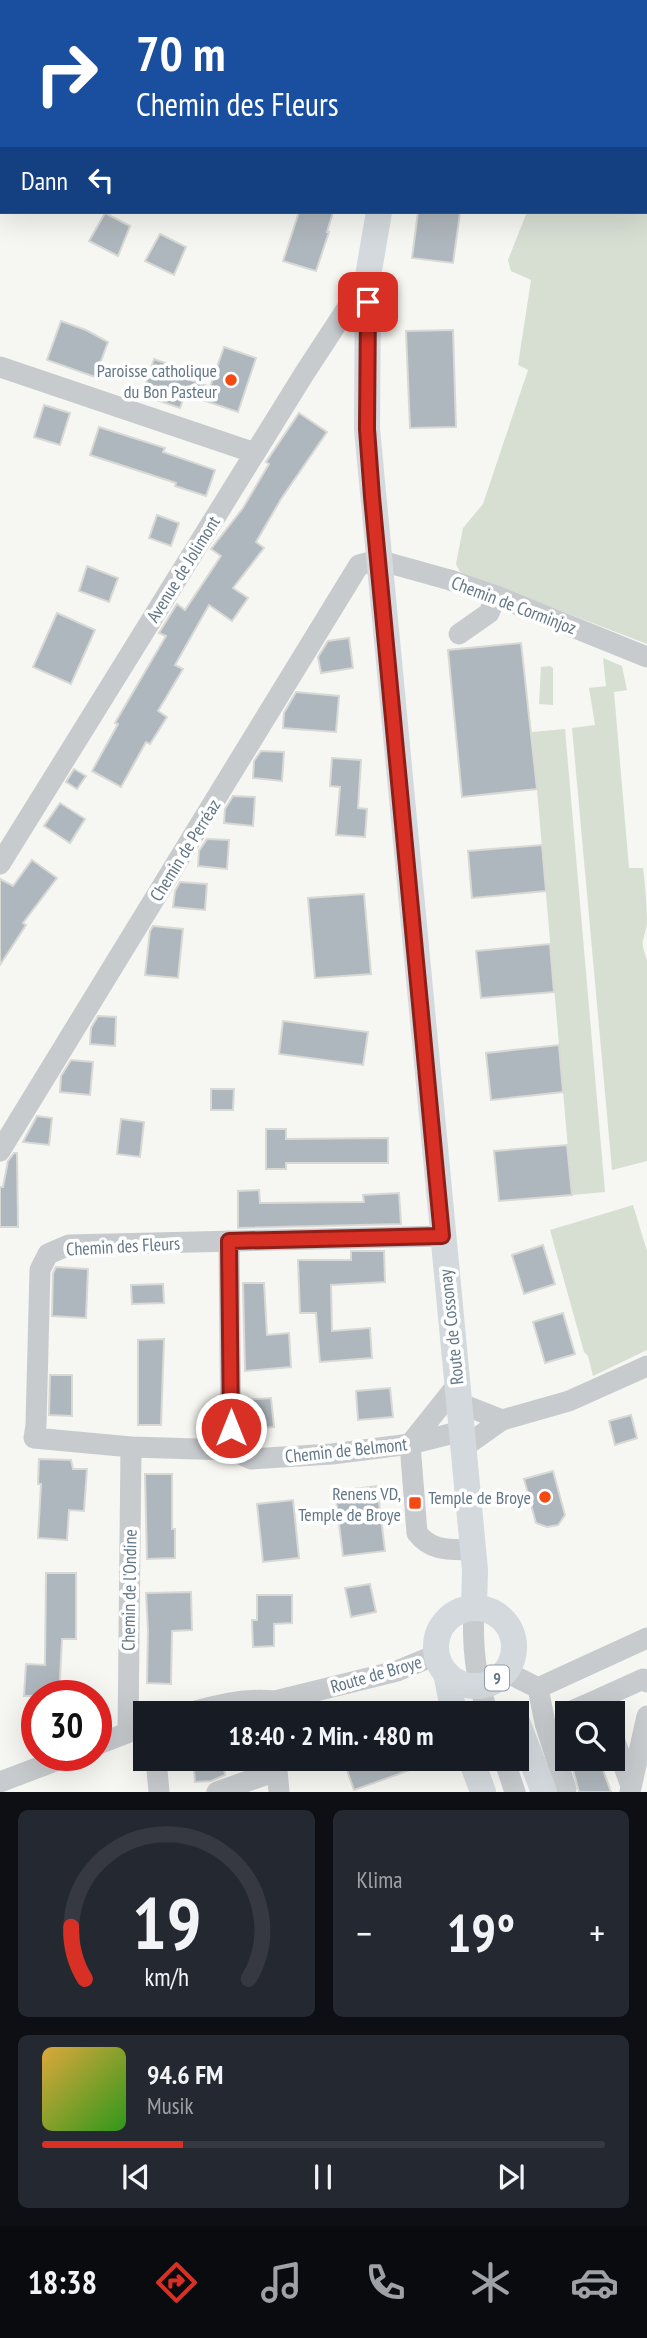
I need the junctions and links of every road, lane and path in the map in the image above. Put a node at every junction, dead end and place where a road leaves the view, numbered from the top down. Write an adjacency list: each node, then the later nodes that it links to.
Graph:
1 (379, 214): 2 (main road, Route de Cossonay)
2 (368, 276): 4 (street, Avenue de Jolimont); 5 (main road, Route de Cossonay)
3 (0, 367): 4 (street)
4 (256, 453): 9 (street, Avenue de Jolimont)
5 (378, 560): 6 (street, Chemin de Corminjoz); 10 (street, Chemin de Perréaz); 11 (main road, Route de Cossonay)
6 (496, 596): 7 (street); 8 (street, Chemin de Corminjoz)
7 (459, 634)
8 (647, 657)
9 (0, 864)
10 (0, 1151)
11 (442, 1236): 12 (street, Chemin des Fleurs); 14 (main road, Route de Cossonay)
12 (229, 1241): 18 (street, Chemin des Fleurs); 19 (street)
13 (647, 1366): 15 (street)
14 (458, 1394): 15 (street); 16 (main road, Route de Cossonay); 17 (street)
15 (502, 1420): 16 (street)
16 (463, 1439): 17 (street, Chemin de Belmont); 20 (main road, Route de Cossonay)
17 (410, 1444): 19 (street, Chemin de Belmont); 20 (street)
18 (131, 1447): 19 (street, Chemin de Belmont); 27 (street, Chemin de l'Ondine)
19 (231, 1450)
20 (473, 1550): 21 (main road, Route de Cossonay)
21 (474, 1606): 23 (main road); 24 (street); 24 (main road, 9)
22 (647, 1638): 26 (street)
23 (441, 1665): 24 (main road, 9); 30 (street, Route de Broye); 31 (main road)
24 (495, 1678): 26 (street); 32 (street); 33 (main road, 9)
25 (647, 1682): 34 (street)
26 (538, 1688): 37 (street)
27 (136, 1701)
28 (239, 1701): 29 (street, Route de Broye)
29 (259, 1701)
30 (295, 1701)
31 (451, 1701)
32 (490, 1701)
33 (507, 1701)
34 (610, 1701)
35 (647, 1716): 49 (street)
36 (555, 1718): 37 (street)
37 (545, 1723): 48 (street)
38 (133, 1730): 39 (street)
39 (112, 1739)
40 (529, 1743): 48 (main road)
41 (29, 1771): 47 (street)
42 (157, 1771): 50 (street)
43 (475, 1771): 52 (main road)
44 (508, 1771): 53 (street)
45 (625, 1771): 49 (street)
46 (277, 1774): 51 (street)
47 (0, 1782)
48 (555, 1790)
49 (631, 1790)
50 (159, 1792)
51 (217, 1792)
52 (483, 1792)
53 (515, 1792)

